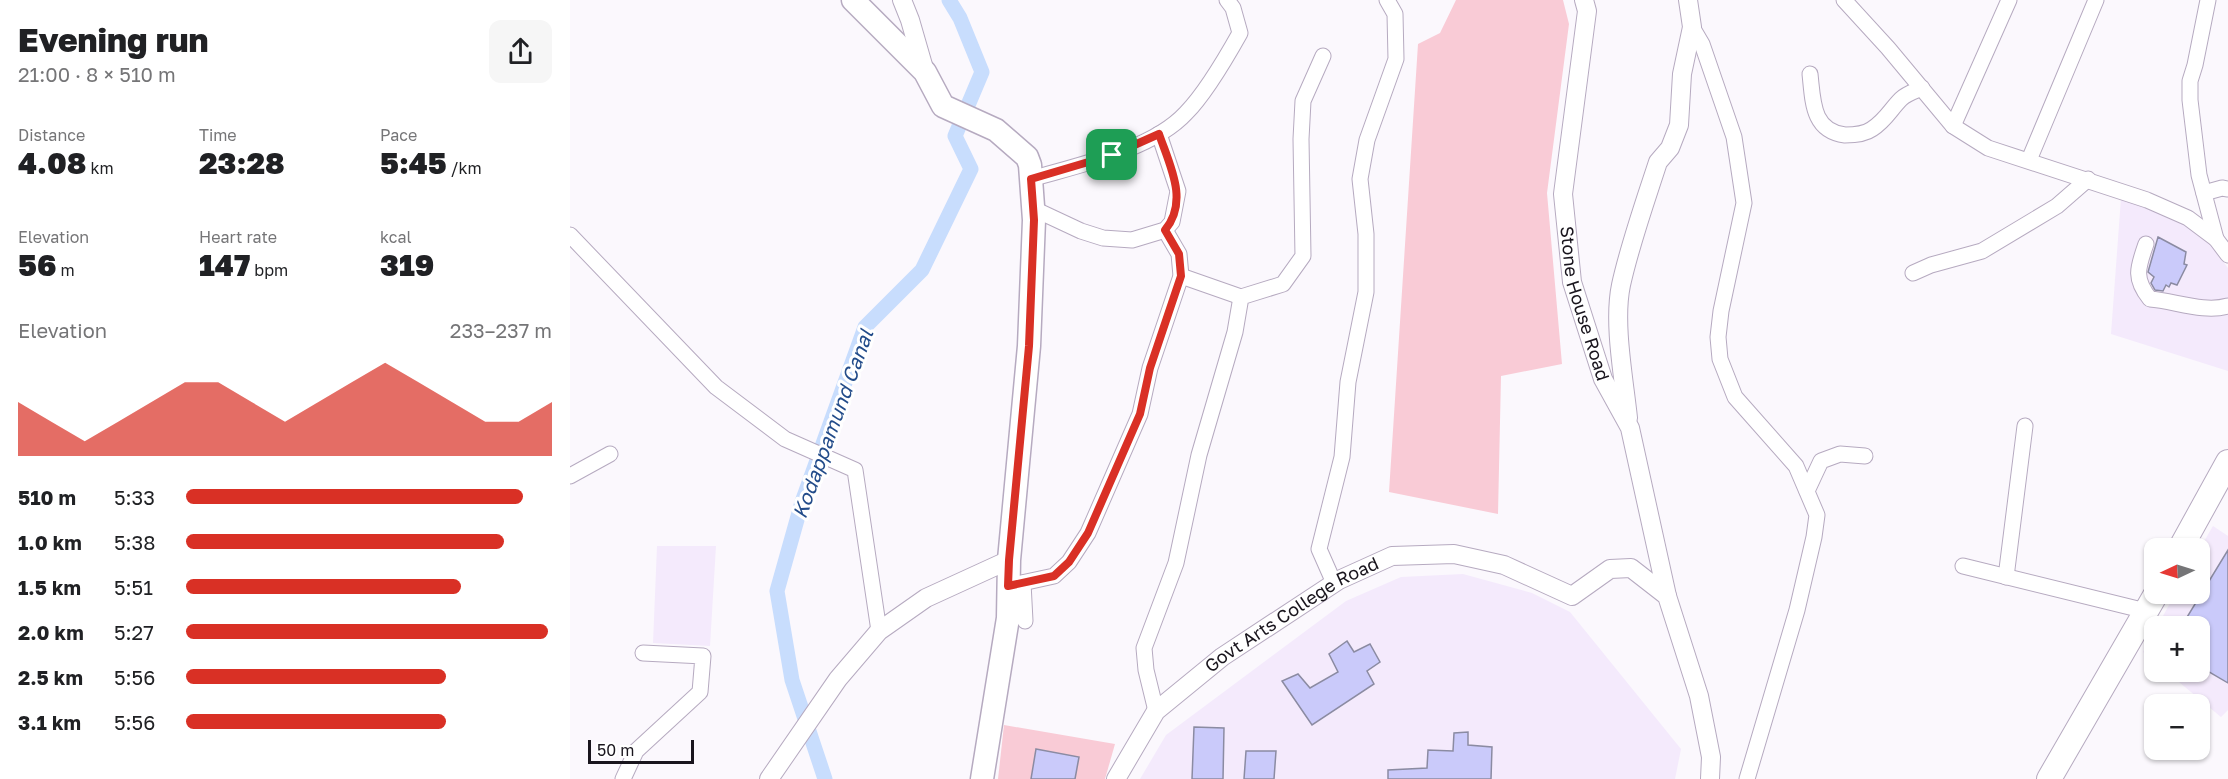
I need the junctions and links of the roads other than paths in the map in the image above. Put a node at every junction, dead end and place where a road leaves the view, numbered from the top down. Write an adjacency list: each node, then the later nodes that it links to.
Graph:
1 (853, 0): 14 (main road)
2 (902, 0): 14 (street)
3 (1227, 0): 17 (street)
4 (1387, 0): 44 (street)
5 (1584, 0): 34 (street, Stone House Road)
6 (1689, 0): 11 (street)
7 (1844, 0): 15 (street)
8 (2010, 0): 16 (street)
9 (2096, 0): 18 (street)
10 (2208, 0): 22 (street)
11 (1692, 27): 34 (street); 39 (street)
12 (1323, 56): 31 (street)
13 (1810, 74): 15 (street)
14 (927, 78): 19 (main road)
15 (1922, 88): 16 (street)
16 (1953, 126): 18 (street)
17 (1159, 134): 19 (street); 24 (street)
18 (2029, 160): 20 (street)
19 (1029, 168): 23 (main road)
20 (2088, 179): 26 (street); 29 (street)
21 (2228, 189): 22 (street)
22 (2204, 193): 26 (street)
23 (1034, 209): 24 (street); 41 (main road)
24 (1165, 230): 30 (street)
25 (570, 235): 50 (street)
26 (2216, 239): 28 (street)
27 (2146, 244): 32 (street)
28 (2228, 255)
29 (1913, 273)
30 (1181, 276): 31 (street); 45 (street)
31 (1241, 297): 52 (street)
32 (2228, 306)
33 (2025, 426): 43 (street)
34 (1630, 428): 46 (street, Stone House Road)
35 (609, 454): 38 (street)
36 (1865, 456): 39 (street)
37 (2228, 462): 40 (highway)
38 (570, 476)
39 (1808, 491): 58 (street)
40 (2186, 538)
41 (1009, 560): 45 (main road); 50 (street)
42 (1963, 566): 43 (street)
43 (2006, 577): 47 (street)
44 (1334, 583): 46 (street, Govt Arts College Road); 52 (street, Govt Arts College Road)
45 (1015, 584): 49 (street); 55 (main road)
46 (1667, 596): 57 (street)
47 (2144, 602)
48 (2150, 604): 59 (highway)
49 (1025, 621)
50 (879, 631): 54 (street)
51 (643, 653): 53 (street)
52 (1156, 711): 56 (street, Govt Arts College Road)
53 (623, 779)
54 (769, 779)
55 (982, 779)
56 (1116, 779)
57 (1710, 779)
58 (1747, 779)
59 (2049, 779)

